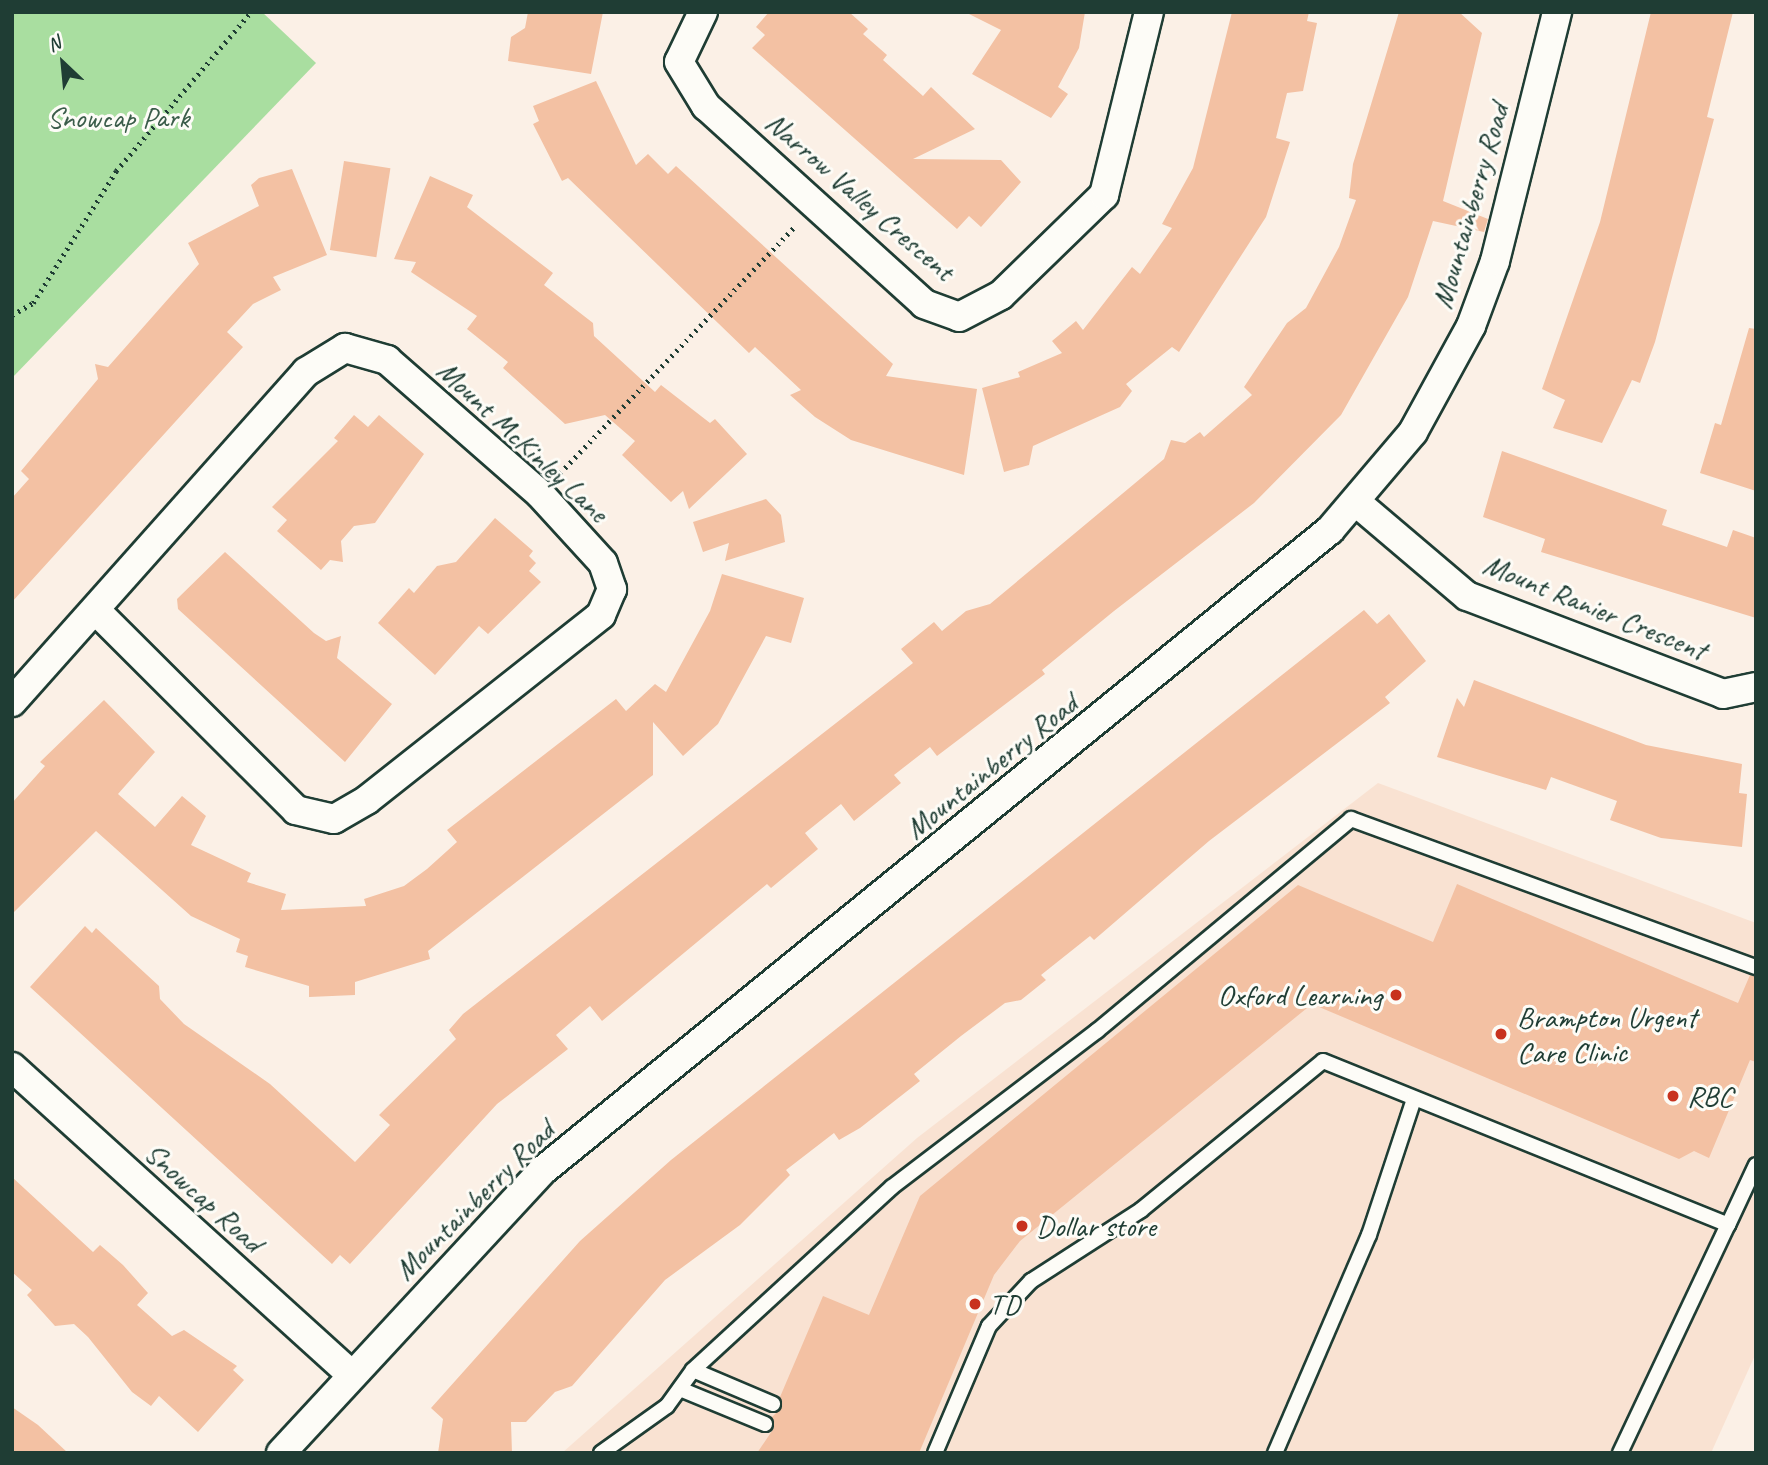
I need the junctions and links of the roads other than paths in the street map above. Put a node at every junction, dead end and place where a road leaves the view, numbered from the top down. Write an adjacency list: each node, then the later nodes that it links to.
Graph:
1 (703, 12): 2 (street, Narrow Valley Crescent)
2 (1149, 12)
3 (1557, 12): 4 (street, Mountainberry Road)
4 (1356, 502): 6 (street, Mount Ranier Crescent); 14 (street, Mountainberry Road)
5 (96, 611): 5 (street, Mount McKinley Lane); 7 (street, Mount McKinley Lane)
6 (1756, 687)
7 (12, 702)
8 (1756, 967): 13 (lane)
9 (12, 1068): 14 (street, Snowcap Road)
10 (1414, 1099): 12 (lane); 20 (lane); 21 (lane)
11 (1756, 1165): 12 (lane)
12 (1728, 1226): 22 (lane)
13 (693, 1370): 15 (lane); 16 (lane)
14 (352, 1375): 18 (street, Mountainberry Road)
15 (680, 1389): 17 (lane); 19 (lane)
16 (773, 1404)
17 (765, 1424)
18 (281, 1453)
19 (601, 1453)
20 (935, 1453)
21 (1275, 1453)
22 (1620, 1453)

